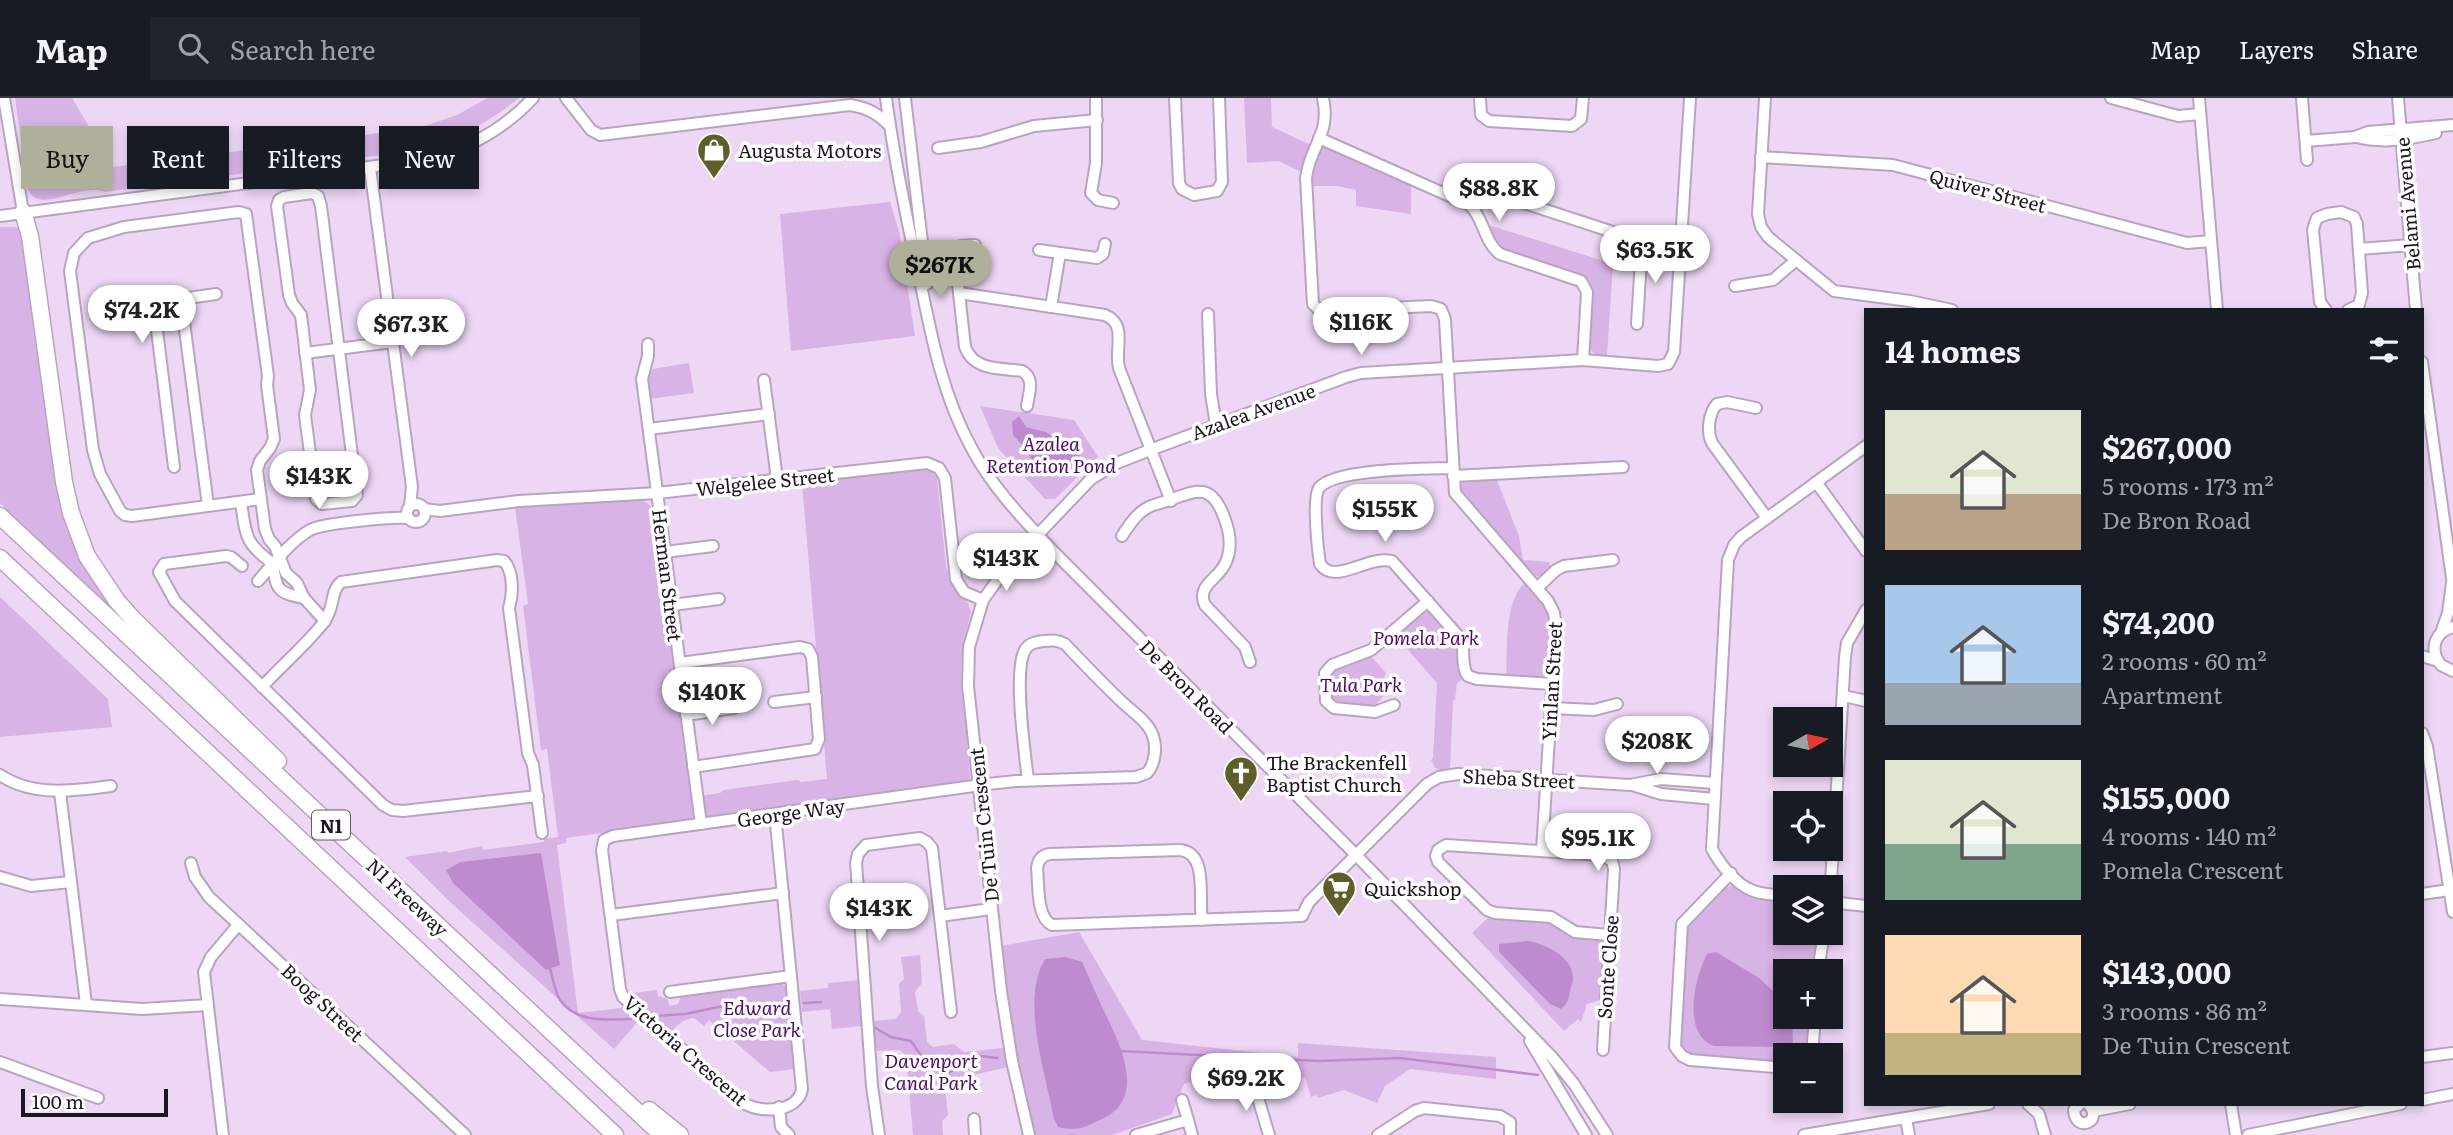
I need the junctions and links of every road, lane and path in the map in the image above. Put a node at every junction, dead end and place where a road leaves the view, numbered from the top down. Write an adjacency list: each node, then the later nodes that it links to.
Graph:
1 (4, 98): 36 (street)
2 (533, 98): 33 (street)
3 (566, 98): 19 (street)
4 (862, 98): 19 (street)
5 (886, 98): 23 (street, De Bron Road)
6 (905, 98): 63 (street, De Bron Road)
7 (1096, 98): 21 (street)
8 (1174, 98): 9 (street)
9 (1219, 98)
10 (1323, 98): 27 (street)
11 (1480, 98): 12 (street)
12 (1583, 98)
13 (1690, 98): 46 (street)
14 (1765, 98): 31 (street)
15 (2111, 98): 20 (street)
16 (2199, 98): 20 (street)
17 (2302, 98): 28 (street)
18 (2398, 98): 24 (street, Belami Avenue)
19 (850, 105): 23 (street)
20 (2200, 114): 38 (street)
21 (1097, 120): 30 (street); 35 (street)
22 (2453, 125): 24 (street)
23 (890, 126): 63 (street, De Bron Road)
24 (2401, 129): 26 (street); 29 (street, Belami Avenue)
25 (2453, 130): 29 (street)
26 (2356, 137): 28 (street); 29 (street)
27 (1319, 138): 65 (street); 66 (street, Yinlan Street)
28 (2306, 141): 32 (street)
29 (2402, 141): 41 (street, Belami Avenue)
30 (938, 148)
31 (1761, 157): 38 (street, Quiver Street); 47 (street)
32 (2307, 160)
33 (370, 167): 36 (street); 60 (street)
34 (1512, 199): 40 (street)
35 (1113, 203)
36 (23, 212): 37 (street); 144 (highway)
37 (0, 216)
38 (2211, 241): 54 (street)
39 (1105, 244): 45 (street)
40 (1642, 244): 46 (street); 59 (street)
41 (2411, 244): 43 (street); 57 (street, Belami Avenue)
42 (975, 245): 49 (street)
43 (2359, 249): 55 (street); 56 (street)
44 (1039, 250): 45 (street)
45 (1060, 253): 52 (street)
46 (1680, 254): 65 (street, Azalea Avenue)
47 (1795, 261): 48 (street); 53 (street)
48 (1735, 285)
49 (959, 293): 52 (street); 69 (street)
50 (216, 294): 51 (street)
51 (181, 299): 76 (street); 85 (street)
52 (1051, 307): 75 (street)
53 (1943, 308)
54 (2217, 308)
55 (2324, 308)
56 (2354, 308)
57 (2416, 308)
58 (1208, 314): 72 (street)
59 (1637, 324)
60 (393, 342): 62 (street); 86 (street)
61 (648, 344): 73 (street, Herman Street)
62 (339, 349): 64 (street); 64 (street); 64 (street)
63 (934, 350): 89 (street, De Bron Road)
64 (306, 353)
65 (1583, 360): 66 (street, Azalea Avenue)
66 (1447, 368): 72 (street, Azalea Avenue); 78 (street, Yinlan Street)
67 (2424, 376): 99 (street)
68 (764, 380): 71 (street)
69 (1027, 406)
70 (1756, 408): 88 (street)
71 (769, 414): 73 (street); 79 (street)
72 (1216, 425): 75 (street, Azalea Avenue)
73 (649, 429): 81 (street, Herman Street)
74 (1864, 447): 80 (street)
75 (1150, 450): 83 (street); 89 (street, Azalea Avenue)
76 (174, 467)
77 (1623, 467): 78 (street)
78 (1453, 472): 100 (street, Yinlan Street); 104 (street)
79 (777, 479): 81 (street, Welgelee Street); 103 (street, Welgelee Street)
80 (1816, 482): 88 (street); 92 (street)
81 (657, 493): 86 (street, Welgelee Street); 93 (street, Herman Street)
82 (261, 499): 84 (street); 85 (street); 95 (street)
83 (1171, 501): 90 (street); 112 (street)
84 (242, 502): 85 (street); 95 (street)
85 (208, 506)
86 (416, 511): 95 (street, Welgelee Street)
87 (0, 516): 144 (highway, N1 Freeway / N1)
88 (1767, 518): 133 (street)
89 (1038, 535): 103 (street, De Tuin Crescent); 147 (street, De Bron Road)
90 (1122, 536)
91 (713, 546): 93 (street)
92 (1864, 548)
93 (665, 552): 105 (street, Herman Street)
94 (0, 558): 197 (highway, N1 Freeway / N1)
95 (277, 560): 98 (street, Welgelee Street); 101 (street); 101 (street)
96 (1613, 560): 100 (street)
97 (242, 566): 117 (street)
98 (258, 581)
99 (2453, 584): 109 (street)
100 (1537, 588): 116 (street, Yinlan Street)
101 (303, 598): 107 (street)
102 (719, 599): 105 (street)
103 (983, 600): 136 (street, De Tuin Crescent)
104 (1428, 601): 116 (street); 123 (street)
105 (672, 605): 113 (street, Herman Street)
106 (1864, 613): 118 (street)
107 (325, 621): 117 (street); 138 (street)
108 (2453, 627): 109 (street)
109 (2439, 635): 110 (street); 114 (street)
110 (2424, 641)
111 (2424, 657): 114 (street)
112 (1250, 662)
113 (680, 663): 119 (street); 126 (street, Herman Street)
114 (2446, 667): 115 (street)
115 (2453, 683)
116 (1552, 684): 125 (street, Yinlan Street)
117 (262, 687): 138 (street)
118 (1844, 696): 120 (street); 150 (street)
119 (816, 697): 121 (street); 128 (street)
120 (1864, 701)
121 (774, 702)
122 (1617, 704): 125 (street)
123 (1394, 705)
124 (734, 708): 126 (street)
125 (1550, 708): 130 (street, Yinlan Street)
126 (686, 715): 128 (street, Herman Street)
127 (2424, 738): 153 (street)
128 (693, 767): 142 (street, Herman Street)
129 (0, 775): 137 (street)
130 (1546, 779): 134 (street, Sheba Street); 146 (street); 147 (street, Sheba Street)
131 (1028, 780): 131 (street, George Way); 136 (street, George Way)
132 (1680, 781): 133 (street, Sheba Street); 134 (street, Sheba Street); 139 (street)
133 (1714, 783): 140 (street)
134 (1630, 785): 139 (street, Sheba Street)
135 (111, 786): 137 (street)
136 (978, 787): 141 (street, George Way); 159 (street, De Tuin Crescent)
137 (60, 792): 152 (street)
138 (538, 796): 143 (street)
139 (1679, 796): 140 (street, Sheba Street)
140 (1714, 799): 149 (street)
141 (775, 814): 142 (street, George Way); 154 (street)
142 (701, 824): 145 (street, George Way)
143 (542, 833)
144 (341, 834): 173 (highway, N1 Freeway / N1)
145 (604, 840): 161 (street, Victoria Crescent)
146 (1542, 851): 165 (street, Sonte Close); 165 (street)
147 (1357, 856): 163 (street, Sheba Street); 172 (street, De Bron Road)
148 (191, 863): 164 (street, Boog Street)
149 (1731, 873): 155 (street); 178 (street)
150 (1832, 875)
151 (0, 877): 152 (street)
152 (71, 882): 169 (street)
153 (2449, 890): 156 (street); 160 (street)
154 (783, 893): 161 (street); 166 (street)
155 (1773, 894)
156 (2424, 894)
157 (1843, 902): 158 (street)
158 (1864, 906)
159 (991, 909): 162 (street); 203 (street, De Tuin Crescent)
160 (2453, 912)
161 (611, 915): 190 (street, Victoria Crescent)
162 (940, 915): 171 (street); 201 (street)
163 (1202, 920): 163 (street, Sheba Street)
164 (238, 925): 170 (street); 196 (street, Boog Street)
165 (1609, 934): 174 (street, Sonte Close)
166 (791, 976): 167 (street); 190 (street)
167 (670, 992)
168 (0, 999): 169 (street)
169 (86, 1004): 170 (street)
170 (208, 1005): 195 (street)
171 (951, 1012)
172 (1517, 1020): 209 (street, De Bron Road); 210 (street, De Bron Road)
173 (556, 1037): 198 (highway, N1 Freeway / N1); 199 (highway)
174 (1603, 1050)
175 (2453, 1054): 176 (street)
176 (2424, 1057)
177 (0, 1062): 181 (street)
178 (1773, 1067)
179 (1253, 1081): 206 (street)
180 (2453, 1094): 183 (street)
181 (98, 1098)
182 (1182, 1100): 194 (street)
183 (2424, 1100)
184 (1978, 1106): 193 (street)
185 (2030, 1106): 213 (street)
186 (2078, 1106): 191 (street)
187 (2110, 1106): 191 (street)
188 (2231, 1106): 214 (street)
189 (2391, 1106): 215 (street)
190 (779, 1107): 200 (street)
191 (2091, 1108)
192 (974, 1119): 202 (street)
193 (1906, 1119): 211 (street); 212 (street)
194 (1188, 1120): 204 (street); 205 (street)
195 (223, 1135)
196 (465, 1135)
197 (613, 1135)
198 (662, 1135)
199 (680, 1135)
200 (789, 1135)
201 (879, 1135)
202 (975, 1135)
203 (1029, 1135)
204 (1136, 1135)
205 (1192, 1135)
206 (1269, 1135)
207 (1378, 1135): 208 (street)
208 (1510, 1135)
209 (1586, 1135)
210 (1606, 1135)
211 (1804, 1135)
212 (1909, 1135)
213 (2045, 1135)
214 (2236, 1135)
215 (2248, 1135)

